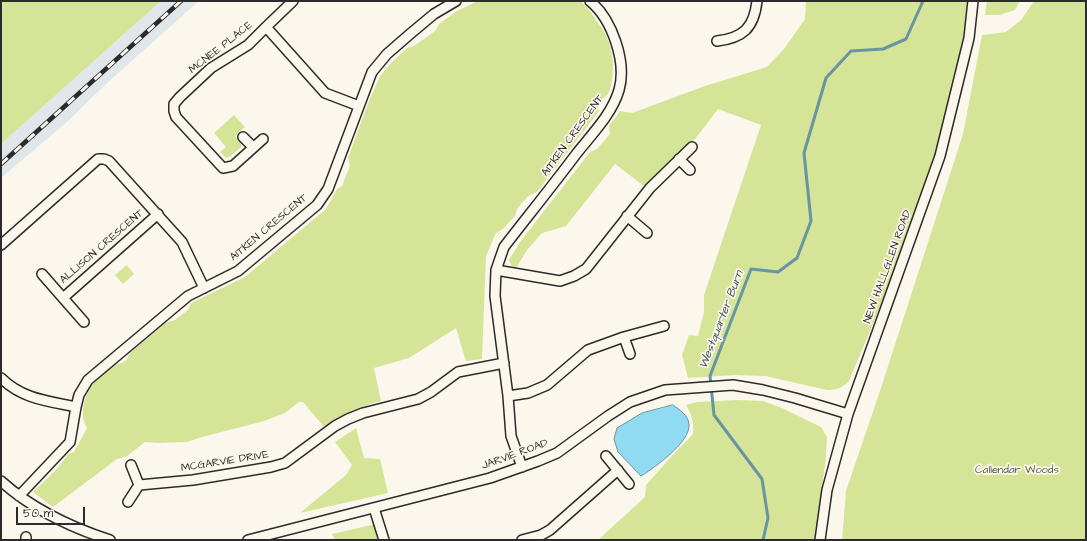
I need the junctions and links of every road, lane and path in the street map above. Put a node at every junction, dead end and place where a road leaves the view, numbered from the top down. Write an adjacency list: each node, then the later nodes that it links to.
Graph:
1 (293, 1): 6 (street)
2 (757, 1): 7 (street)
3 (973, 1): 31 (street, NEW HALLGLEN ROAD)
4 (453, 2): 8 (street, AITKEN CRESCENT)
5 (593, 2): 19 (street, AITKEN CRESCENT)
6 (266, 27): 8 (street); 12 (street, MCNEE PLACE)
7 (717, 41)
8 (360, 106): 21 (street, AITKEN CRESCENT)
9 (243, 137): 12 (street)
10 (263, 139): 12 (street, MCNEE PLACE)
11 (692, 147): 13 (street)
12 (253, 148)
13 (679, 159): 14 (street); 16 (street)
14 (690, 170)
15 (158, 214): 18 (street, ALLISON CRESCENT); 21 (street, ALLISON CRESCENT); 22 (street, ALLISON CRESCENT)
16 (627, 216): 17 (street); 19 (street)
17 (647, 233)
18 (1, 245)
19 (496, 270): 27 (street, AITKEN CRESCENT)
20 (42, 274): 22 (street, ALLISON CRESCENT)
21 (204, 288): 30 (street, AITKEN CRESCENT)
22 (63, 298): 23 (street, ALLISON CRESCENT)
23 (84, 322)
24 (664, 326): 25 (street)
25 (624, 337): 26 (street); 29 (street)
26 (630, 354)
27 (504, 363): 29 (street, AITKEN CRESCENT); 38 (street, MCGARVIE DRIVE)
28 (1, 378): 30 (street)
29 (508, 396): 34 (street, AITKEN CRESCENT)
30 (76, 407): 39 (street, AITKEN CRESCENT)
31 (848, 414): 34 (street, JARVIE ROAD); 46 (street, NEW HALLGLEN ROAD)
32 (606, 456): 35 (street)
33 (131, 465): 38 (street)
34 (522, 467): 41 (street, JARVIE ROAD)
35 (618, 470): 37 (street); 45 (street)
36 (1, 481): 39 (street)
37 (629, 484)
38 (139, 485): 40 (street)
39 (19, 496): 42 (street)
40 (128, 502)
41 (374, 508): 43 (street, JARVIE ROAD); 44 (street)
42 (110, 540)
43 (248, 540)
44 (384, 540)
45 (522, 540)
46 (820, 540)

